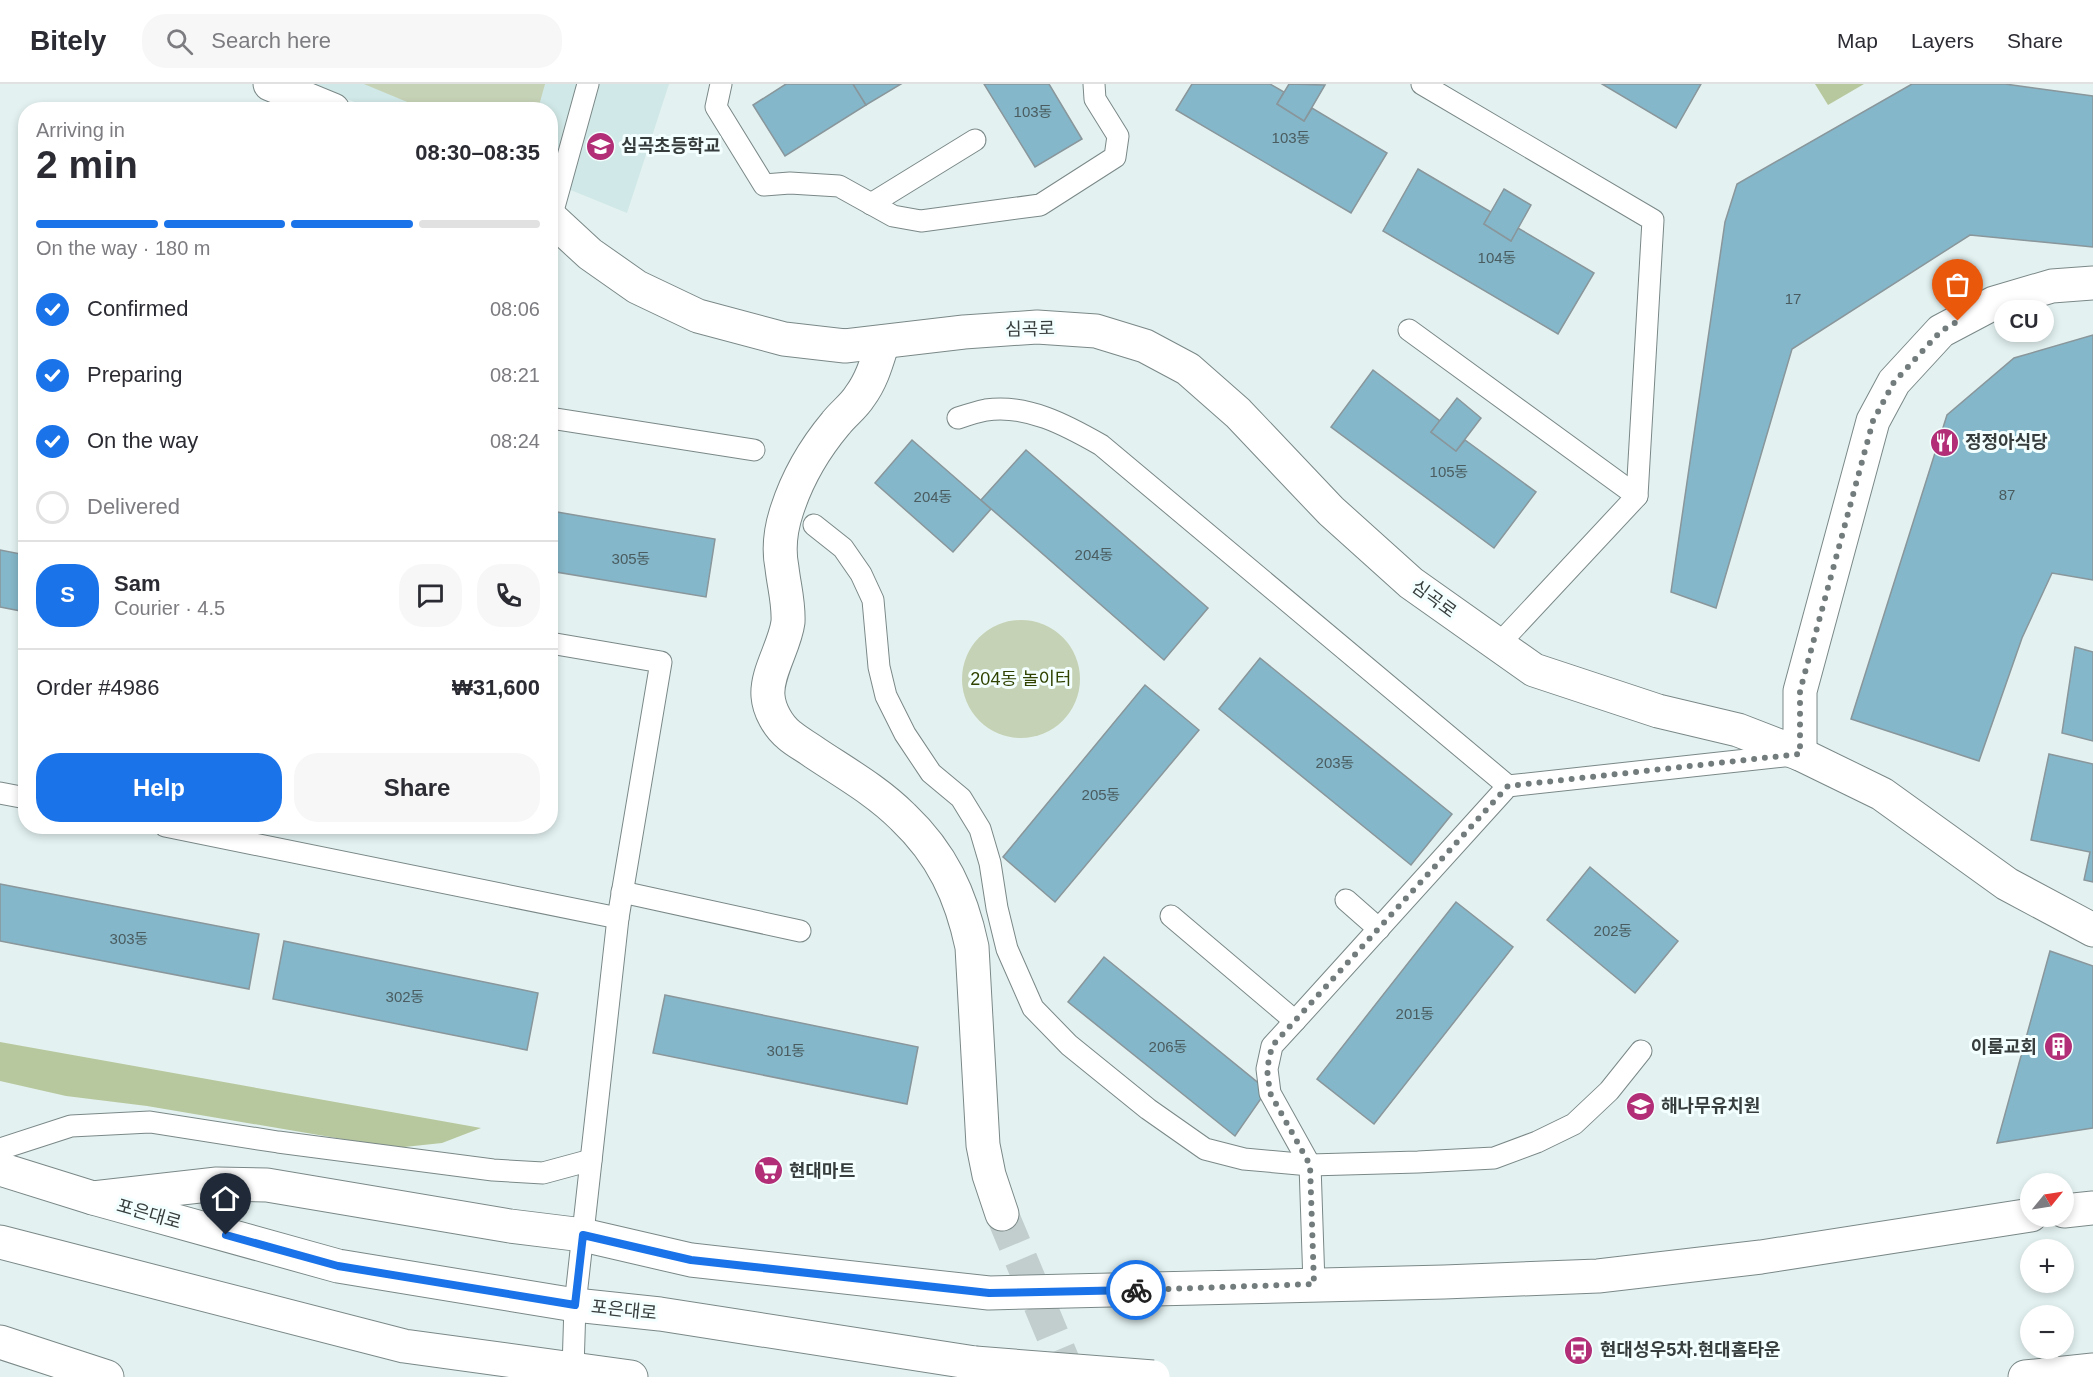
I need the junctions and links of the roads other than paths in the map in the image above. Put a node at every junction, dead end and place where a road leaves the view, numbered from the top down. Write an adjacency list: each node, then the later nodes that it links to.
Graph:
1 (270, 84): 6 (main road)
2 (588, 84): 8 (lane)
3 (721, 84): 9 (lane)
4 (1094, 84): 9 (lane)
5 (1422, 84): 17 (lane)
6 (314, 102)
7 (975, 140): 9 (lane)
8 (558, 193)
9 (871, 204)
10 (558, 224): 13 (main road, 심곡로)
11 (2093, 283): 21 (main road)
12 (1409, 330): 17 (lane)
13 (883, 342): 20 (main road, 심곡로); 42 (main road)
14 (958, 418): 22 (lane)
15 (558, 419): 16 (lane)
16 (754, 450)
17 (1637, 496): 20 (lane)
18 (814, 525): 37 (lane)
19 (558, 644): 26 (lane)
20 (1498, 645): 21 (main road, 심곡로)
21 (1800, 754): 22 (lane); 31 (main road, 심곡로)
22 (1508, 786): 30 (lane)
23 (0, 793): 24 (lane)
24 (18, 796)
25 (204, 834): 29 (lane)
26 (622, 892): 29 (lane); 32 (lane)
27 (1346, 900): 30 (lane)
28 (1171, 916): 33 (lane)
29 (618, 918): 36 (lane)
30 (1379, 929): 33 (lane)
31 (2093, 930)
32 (800, 931)
33 (1295, 1021): 37 (lane)
34 (1641, 1052): 37 (lane)
35 (0, 1149): 36 (lane)
36 (591, 1160): 44 (lane)
37 (1310, 1165): 46 (lane)
38 (0, 1169): 39 (main road, 포은대로)
39 (93, 1198): 44 (main road); 47 (main road, 포은대로)
40 (2093, 1208): 41 (main road)
41 (2074, 1210)
42 (1002, 1214)
43 (2020, 1217): 46 (main road)
44 (583, 1235): 46 (main road); 47 (lane)
45 (0, 1242): 49 (main road)
46 (1314, 1284)
47 (575, 1305): 50 (lane); 55 (main road, 포은대로, bridge)
48 (0, 1342): 52 (main road)
49 (404, 1346): 50 (main road); 53 (main road)
50 (573, 1369): 54 (main road)
51 (2093, 1370): 56 (main road)
52 (107, 1377)
53 (501, 1377)
54 (631, 1377)
55 (1153, 1377)
56 (2025, 1377)

